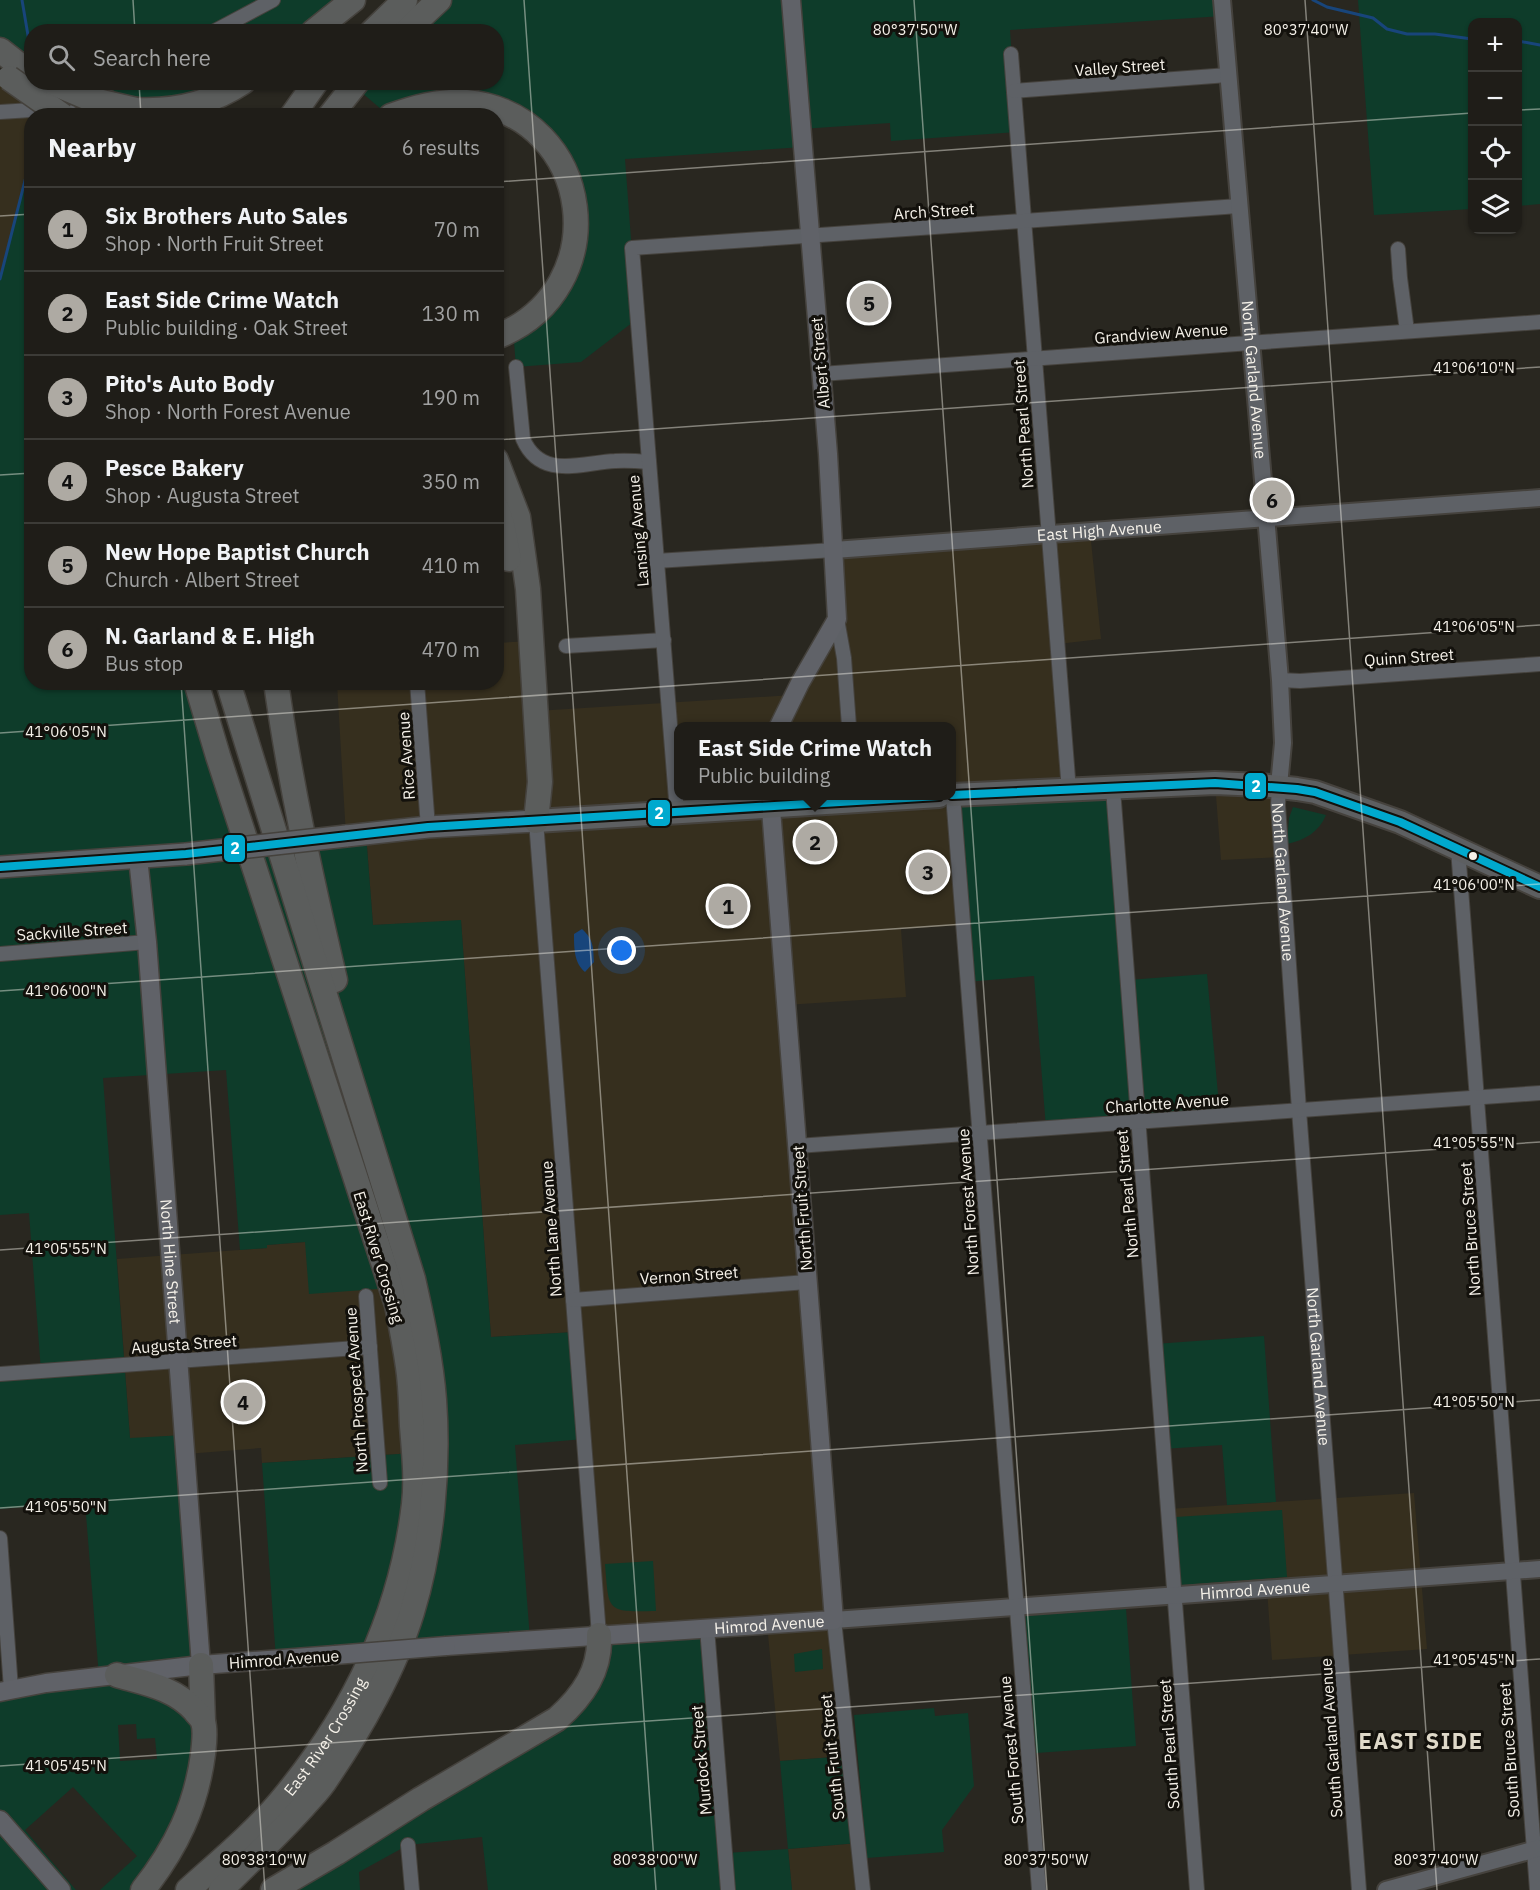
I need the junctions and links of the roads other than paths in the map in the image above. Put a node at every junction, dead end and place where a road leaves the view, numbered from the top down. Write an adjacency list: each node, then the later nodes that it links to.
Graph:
1 (273, 0): 7 (street)
2 (353, 0): 8 (highway)
3 (405, 0): 9 (highway)
4 (439, 0): 10 (highway)
5 (791, 0): 35 (main road, Albert Street)
6 (1222, 0): 12 (street, North Garland Avenue)
7 (228, 24)
8 (323, 24)
9 (380, 24)
10 (414, 24)
11 (1011, 54): 20 (street, North Pearl Street)
12 (1228, 75): 20 (street, Valley Street); 33 (street, North Garland Avenue)
13 (36, 90): 21 (highway, bridge)
14 (47, 90): 23 (highway)
15 (70, 90): 24 (highway, bridge)
16 (96, 90): 22 (street)
17 (227, 90): 25 (highway, bridge)
18 (310, 90): 26 (highway)
19 (351, 90): 27 (highway)
20 (1014, 91): 34 (street, North Pearl Street)
21 (51, 108)
22 (60, 108)
23 (73, 108)
24 (127, 108)
25 (177, 108)
26 (298, 108)
27 (336, 108)
28 (414, 108): 29 (highway)
29 (493, 108)
30 (6, 112): 31 (street)
31 (24, 112)
32 (504, 112): 40 (highway)
33 (1239, 206): 34 (street, Arch Street); 41 (street, North Garland Avenue)
34 (1024, 221): 35 (street, Arch Street); 42 (street, North Pearl Street)
35 (810, 236): 36 (street, Arch Street); 44 (main road, Albert Street)
36 (632, 248): 45 (street, Lansing Avenue)
37 (1398, 249): 39 (street)
38 (1540, 322): 39 (street, Grandview Avenue)
39 (1407, 331): 41 (street, Grandview Avenue)
40 (504, 333)
41 (1251, 343): 42 (street, Grandview Avenue); 48 (street, North Garland Avenue)
42 (1035, 359): 44 (street, Grandview Avenue); 49 (street, North Pearl Street)
43 (516, 367): 45 (street)
44 (821, 374): 51 (main road, Albert Street)
45 (649, 462): 52 (street, Lansing Avenue)
46 (504, 481): 73 (highway)
47 (1540, 498): 48 (street, East High Avenue)
48 (1266, 518): 49 (street, East High Avenue); 57 (street, North Garland Avenue)
49 (1049, 534): 51 (street, East High Avenue); 67 (street, North Pearl Street)
50 (504, 536): 73 (highway)
51 (834, 550): 52 (street, East High Avenue); 53 (main road, Albert Street)
52 (656, 561): 54 (street, Lansing Avenue)
53 (837, 620): 62 (main road); 63 (street, Albert Street)
54 (664, 640): 55 (street); 64 (street, Lansing Avenue)
55 (566, 646)
56 (1540, 664): 57 (street, Quinn Street)
57 (1280, 680): 65 (street, North Garland Avenue)
58 (197, 690): 113 (highway, East River Crossing)
59 (230, 690): 87 (highway, East River Crossing)
60 (277, 690): 87 (highway)
61 (418, 690): 74 (street, Rice Avenue)
62 (781, 722)
63 (849, 722)
64 (674, 772)
65 (1280, 786): 66 (highway); 75 (highway); 83 (street, North Garland Avenue)
66 (1113, 789): 67 (highway); 84 (street, North Pearl Street)
67 (1069, 791): 68 (highway)
68 (956, 795)
69 (676, 800): 72 (street, Lansing Avenue)
70 (770, 800): 72 (highway); 86 (main road, North Fruit Street)
71 (948, 800): 85 (street, North Forest Avenue)
72 (677, 812): 73 (highway)
73 (536, 821): 74 (main road); 90 (street, North Lane Avenue)
74 (428, 827): 76 (main road, bridge)
75 (1458, 849): 78 (highway); 82 (street, North Bruce Street)
76 (138, 858): 77 (main road); 79 (main road, North Hine Street)
77 (0, 867)
78 (1540, 887)
79 (147, 942): 80 (street, Sackville Street); 92 (main road, North Hine Street)
80 (0, 954)
81 (1540, 1093): 82 (street, Charlotte Avenue)
82 (1477, 1097): 83 (street, Charlotte Avenue); 97 (street, North Bruce Street)
83 (1299, 1110): 84 (street, Charlotte Avenue); 98 (street, North Garland Avenue)
84 (1137, 1121): 85 (street, Charlotte Avenue); 99 (street, North Pearl Street)
85 (979, 1133): 86 (street, Charlotte Avenue); 100 (street, North Forest Avenue)
86 (797, 1146): 88 (main road, North Fruit Street)
87 (376, 1158): 114 (highway, East River Crossing)
88 (807, 1282): 90 (street, Vernon Street); 101 (main road, North Fruit Street)
89 (366, 1296): 91 (street, North Prospect Avenue)
90 (573, 1300): 103 (street, North Lane Avenue)
91 (370, 1347): 92 (street, Augusta Street); 94 (street, North Prospect Avenue)
92 (179, 1361): 93 (street, Augusta Street); 104 (main road, North Hine Street)
93 (0, 1374)
94 (380, 1483)
95 (0, 1539): 106 (street)
96 (1540, 1569): 97 (street, Himrod Avenue)
97 (1512, 1571): 98 (street, Himrod Avenue); 110 (street, South Bruce Street)
98 (1336, 1584): 99 (street, Himrod Avenue); 121 (street, South Garland Avenue)
99 (1174, 1596): 100 (street, Himrod Avenue); 120 (street, South Pearl Street)
100 (1016, 1607): 101 (street, Himrod Avenue); 119 (street, South Forest Avenue)
101 (834, 1620): 102 (main road, Himrod Avenue); 118 (street, South Fruit Street)
102 (707, 1628): 103 (main road, Himrod Avenue); 117 (street, Murdock Street)
103 (599, 1635): 104 (main road, Himrod Avenue, bridge); 115 (highway)
104 (201, 1665): 105 (main road, Himrod Avenue); 107 (highway)
105 (117, 1675): 106 (main road, Himrod Avenue); 107 (highway)
106 (4, 1693)
107 (203, 1722): 112 (highway)
108 (0, 1820): 111 (main road)
109 (408, 1845): 116 (street)
110 (1537, 1849): 122 (street); 123 (street, South Bruce Street)
111 (61, 1890)
112 (143, 1890)
113 (188, 1890)
114 (221, 1890)
115 (273, 1890)
116 (412, 1890)
117 (728, 1890)
118 (863, 1890)
119 (1039, 1890)
120 (1197, 1890)
121 (1359, 1890)
122 (1386, 1890)
123 (1537, 1890)

